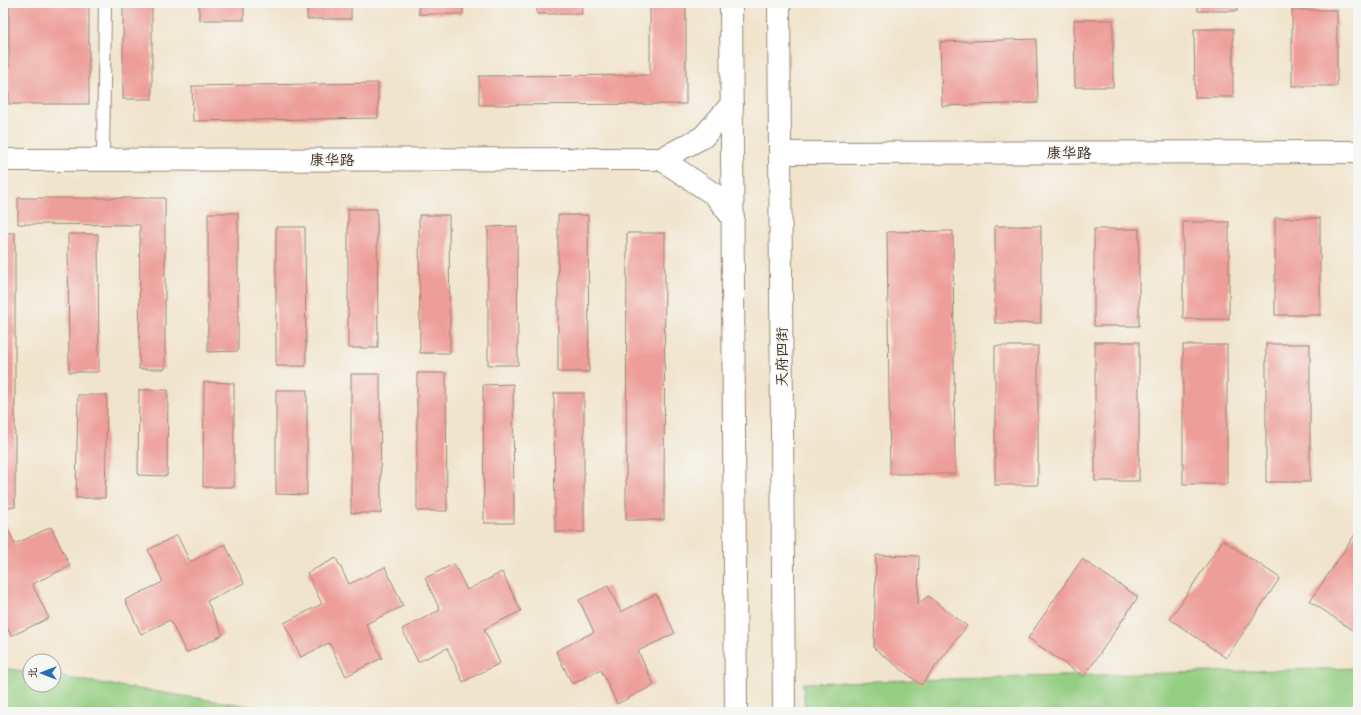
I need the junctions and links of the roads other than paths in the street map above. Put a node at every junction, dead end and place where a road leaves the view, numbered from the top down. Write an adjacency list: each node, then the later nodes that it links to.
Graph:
1 (105, 3): 9 (lane)
2 (731, 3): 4 (street)
3 (779, 3): 6 (street, 天府四街)
4 (732, 104): 7 (street); 10 (street)
5 (1358, 152): 6 (street, 康华路)
6 (780, 153): 12 (street, 天府四街)
7 (661, 159): 9 (street, 康华路); 10 (street)
8 (3, 160): 9 (street, 康华路)
9 (103, 160)
10 (732, 218): 11 (street)
11 (736, 712)
12 (784, 712)

